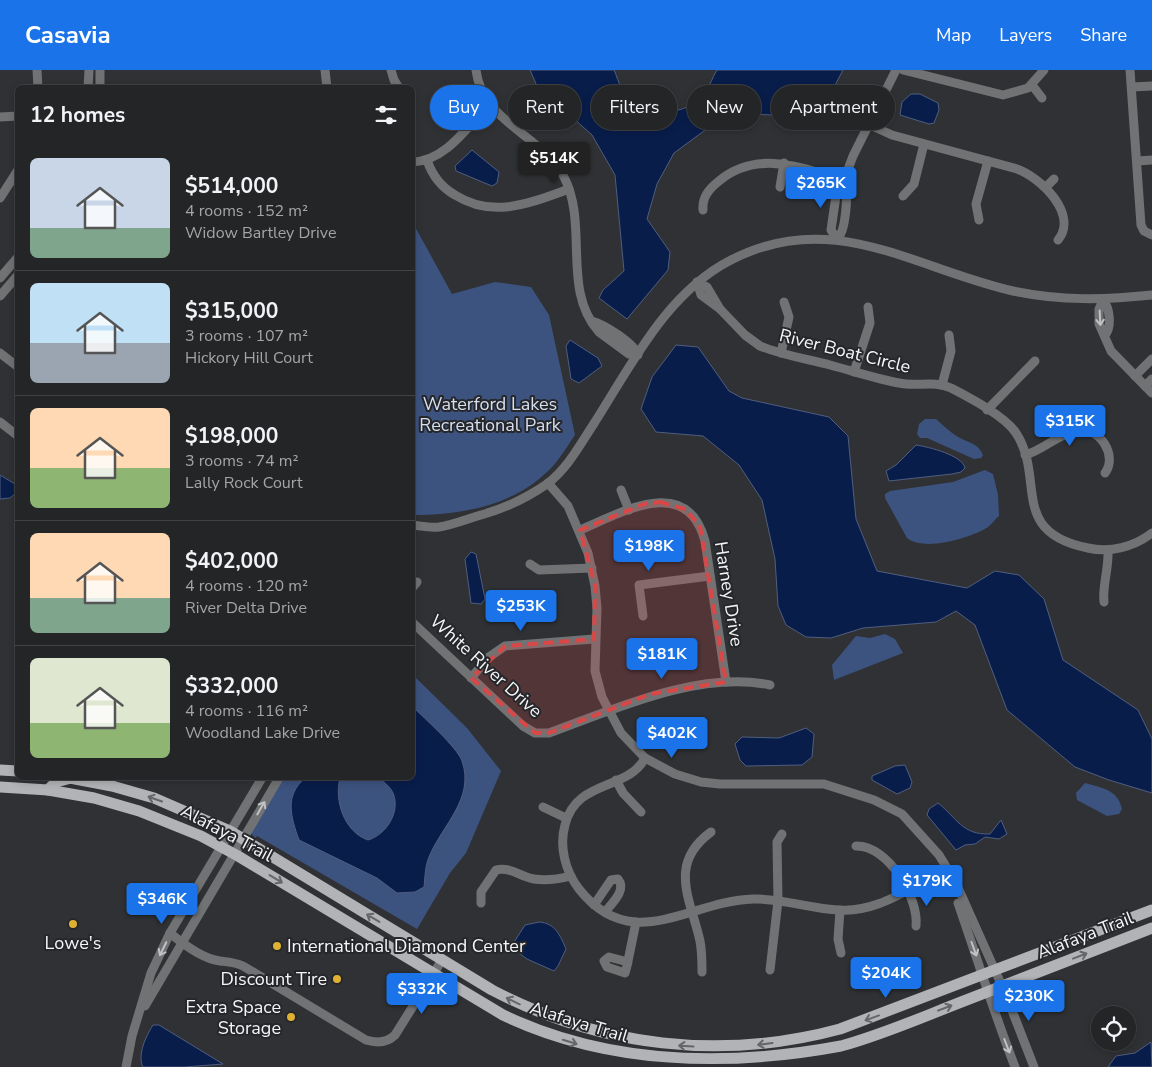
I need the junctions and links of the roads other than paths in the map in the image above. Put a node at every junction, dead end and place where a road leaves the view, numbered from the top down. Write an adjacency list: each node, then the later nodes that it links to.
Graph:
1 (38, 70): 11 (street)
2 (89, 70): 12 (street)
3 (100, 70): 13 (street)
4 (325, 70): 14 (street)
5 (392, 70): 15 (street)
6 (476, 70): 16 (street)
7 (896, 70): 17 (street)
8 (903, 70): 18 (street)
9 (1044, 70): 18 (street)
10 (1130, 70): 20 (street)
11 (38, 85)
12 (88, 85)
13 (100, 85)
14 (327, 85)
15 (397, 85)
16 (480, 85)
17 (888, 85)
18 (1032, 85): 21 (street)
19 (1152, 86): 20 (street)
20 (1132, 87): 33 (street)
21 (1042, 98)
22 (498, 112): 40 (street)
23 (15, 116): 24 (street)
24 (0, 117)
25 (464, 130): 29 (street)
26 (865, 130): 37 (street)
27 (879, 130): 28 (street)
28 (924, 144): 31 (street); 41 (street)
29 (427, 160): 32 (street); 40 (street)
30 (1152, 160): 33 (street)
31 (988, 161): 39 (street); 44 (street)
32 (415, 162)
33 (1137, 162): 45 (street)
34 (784, 164): 37 (street); 38 (street); 43 (street)
35 (15, 175): 42 (street)
36 (1054, 179): 39 (street)
37 (844, 180): 46 (street)
38 (780, 187)
39 (1046, 187): 47 (street)
40 (569, 190): 60 (street)
41 (904, 196)
42 (0, 198)
43 (703, 210)
44 (979, 220)
45 (1152, 236)
46 (837, 239): 51 (street); 54 (street)
47 (1058, 240)
48 (15, 260): 49 (street)
49 (0, 278)
50 (15, 278): 53 (street)
51 (697, 282): 59 (street, River Boat Circle); 60 (street)
52 (1152, 295): 54 (street)
53 (0, 296)
54 (1103, 300): 65 (street)
55 (784, 302): 59 (street)
56 (868, 307): 64 (street)
57 (949, 334): 67 (street)
58 (0, 352): 63 (street)
59 (781, 353): 64 (street, River Boat Circle)
60 (638, 355): 75 (street)
61 (1152, 359): 65 (street)
62 (1035, 361): 70 (street)
63 (15, 364)
64 (854, 372): 67 (street, River Boat Circle)
65 (1135, 376): 68 (street)
66 (1152, 379): 68 (street)
67 (942, 385): 70 (street, River Boat Circle)
68 (1145, 386): 69 (street)
69 (1152, 393)
70 (987, 410): 73 (street, River Boat Circle)
71 (0, 422): 72 (street)
72 (15, 434)
73 (1025, 455): 74 (street); 81 (street, River Boat Circle)
74 (1105, 474)
75 (548, 483): 78 (street); 79 (street)
76 (622, 490): 77 (street)
77 (629, 510): 79 (street, Harney Drive); 84 (street, Harney Drive)
78 (415, 525)
79 (580, 530): 83 (street)
80 (1152, 533): 81 (street, River Boat Circle)
81 (1108, 550): 85 (street)
82 (530, 564): 83 (street)
83 (592, 568): 88 (street)
84 (710, 576): 86 (street); 90 (street, Harney Drive)
85 (1104, 602)
86 (643, 616)
87 (415, 625): 89 (street, White River Drive)
88 (594, 639): 89 (street); 92 (street)
89 (471, 678): 92 (street, White River Drive)
90 (726, 682): 91 (street, White River Drive); 92 (street, White River Drive)
91 (770, 684)
92 (608, 711): 93 (street)
93 (645, 758): 100 (street); 113 (street)
94 (0, 770): 95 (main road)
95 (15, 771)
96 (64, 780): 102 (main road)
97 (81, 780): 106 (main road, Alafaya Trail, one-way to 97)
98 (261, 780): 106 (street)
99 (278, 780): 109 (street, one-way to 99)
100 (616, 780): 104 (street); 105 (street)
101 (0, 786): 102 (main road, Alafaya Trail)
102 (48, 790): 110 (main road, Alafaya Trail)
103 (544, 807): 105 (street)
104 (641, 812)
105 (566, 818): 114 (street)
106 (230, 831): 109 (main road, Alafaya Trail); 110 (street)
107 (711, 832): 122 (street)
108 (782, 834): 116 (street)
109 (243, 840): 112 (street); 129 (main road, Alafaya Trail, one-way to 109)
110 (222, 846): 112 (main road, Alafaya Trail); 126 (street)
111 (856, 846): 115 (street)
112 (234, 854): 127 (street); 134 (main road, Alafaya Trail, one-way to 134)
113 (948, 870): 115 (street); 132 (street); 135 (street, one-way to 135)
114 (571, 876): 117 (street); 118 (street)
115 (909, 891): 119 (street); 124 (street)
116 (778, 901): 119 (street); 122 (street); 131 (street)
117 (481, 902)
118 (594, 905): 121 (street); 121 (street)
119 (840, 910): 128 (street)
120 (1152, 910): 132 (main road, Alafaya Trail)
121 (606, 912): 123 (street)
122 (692, 912): 123 (street); 133 (street)
123 (636, 922): 130 (street)
124 (916, 926)
125 (1152, 928): 136 (main road, Alafaya Trail, one-way to 125)
126 (170, 933): 127 (street); 138 (street, one-way to 138)
127 (181, 943): 134 (street); 138 (street)
128 (841, 953)
129 (442, 960): 134 (street); 139 (main road, Alafaya Trail, one-way to 129)
130 (628, 962): 130 (street)
131 (770, 970)
132 (995, 971): 135 (main road, Alafaya Trail); 136 (street)
133 (702, 972)
134 (433, 974): 140 (main road, Alafaya Trail, one-way to 140)
135 (983, 975): 137 (street); 139 (main road, Alafaya Trail, one-way to 139)
136 (1002, 986): 137 (main road, Alafaya Trail); 143 (street)
137 (987, 992): 140 (main road, Alafaya Trail, one-way to 137); 142 (street, one-way to 142)
138 (137, 1019): 141 (street)
139 (735, 1047): 140 (street)
140 (736, 1063)
141 (126, 1067)
142 (1015, 1067)
143 (1034, 1067)

